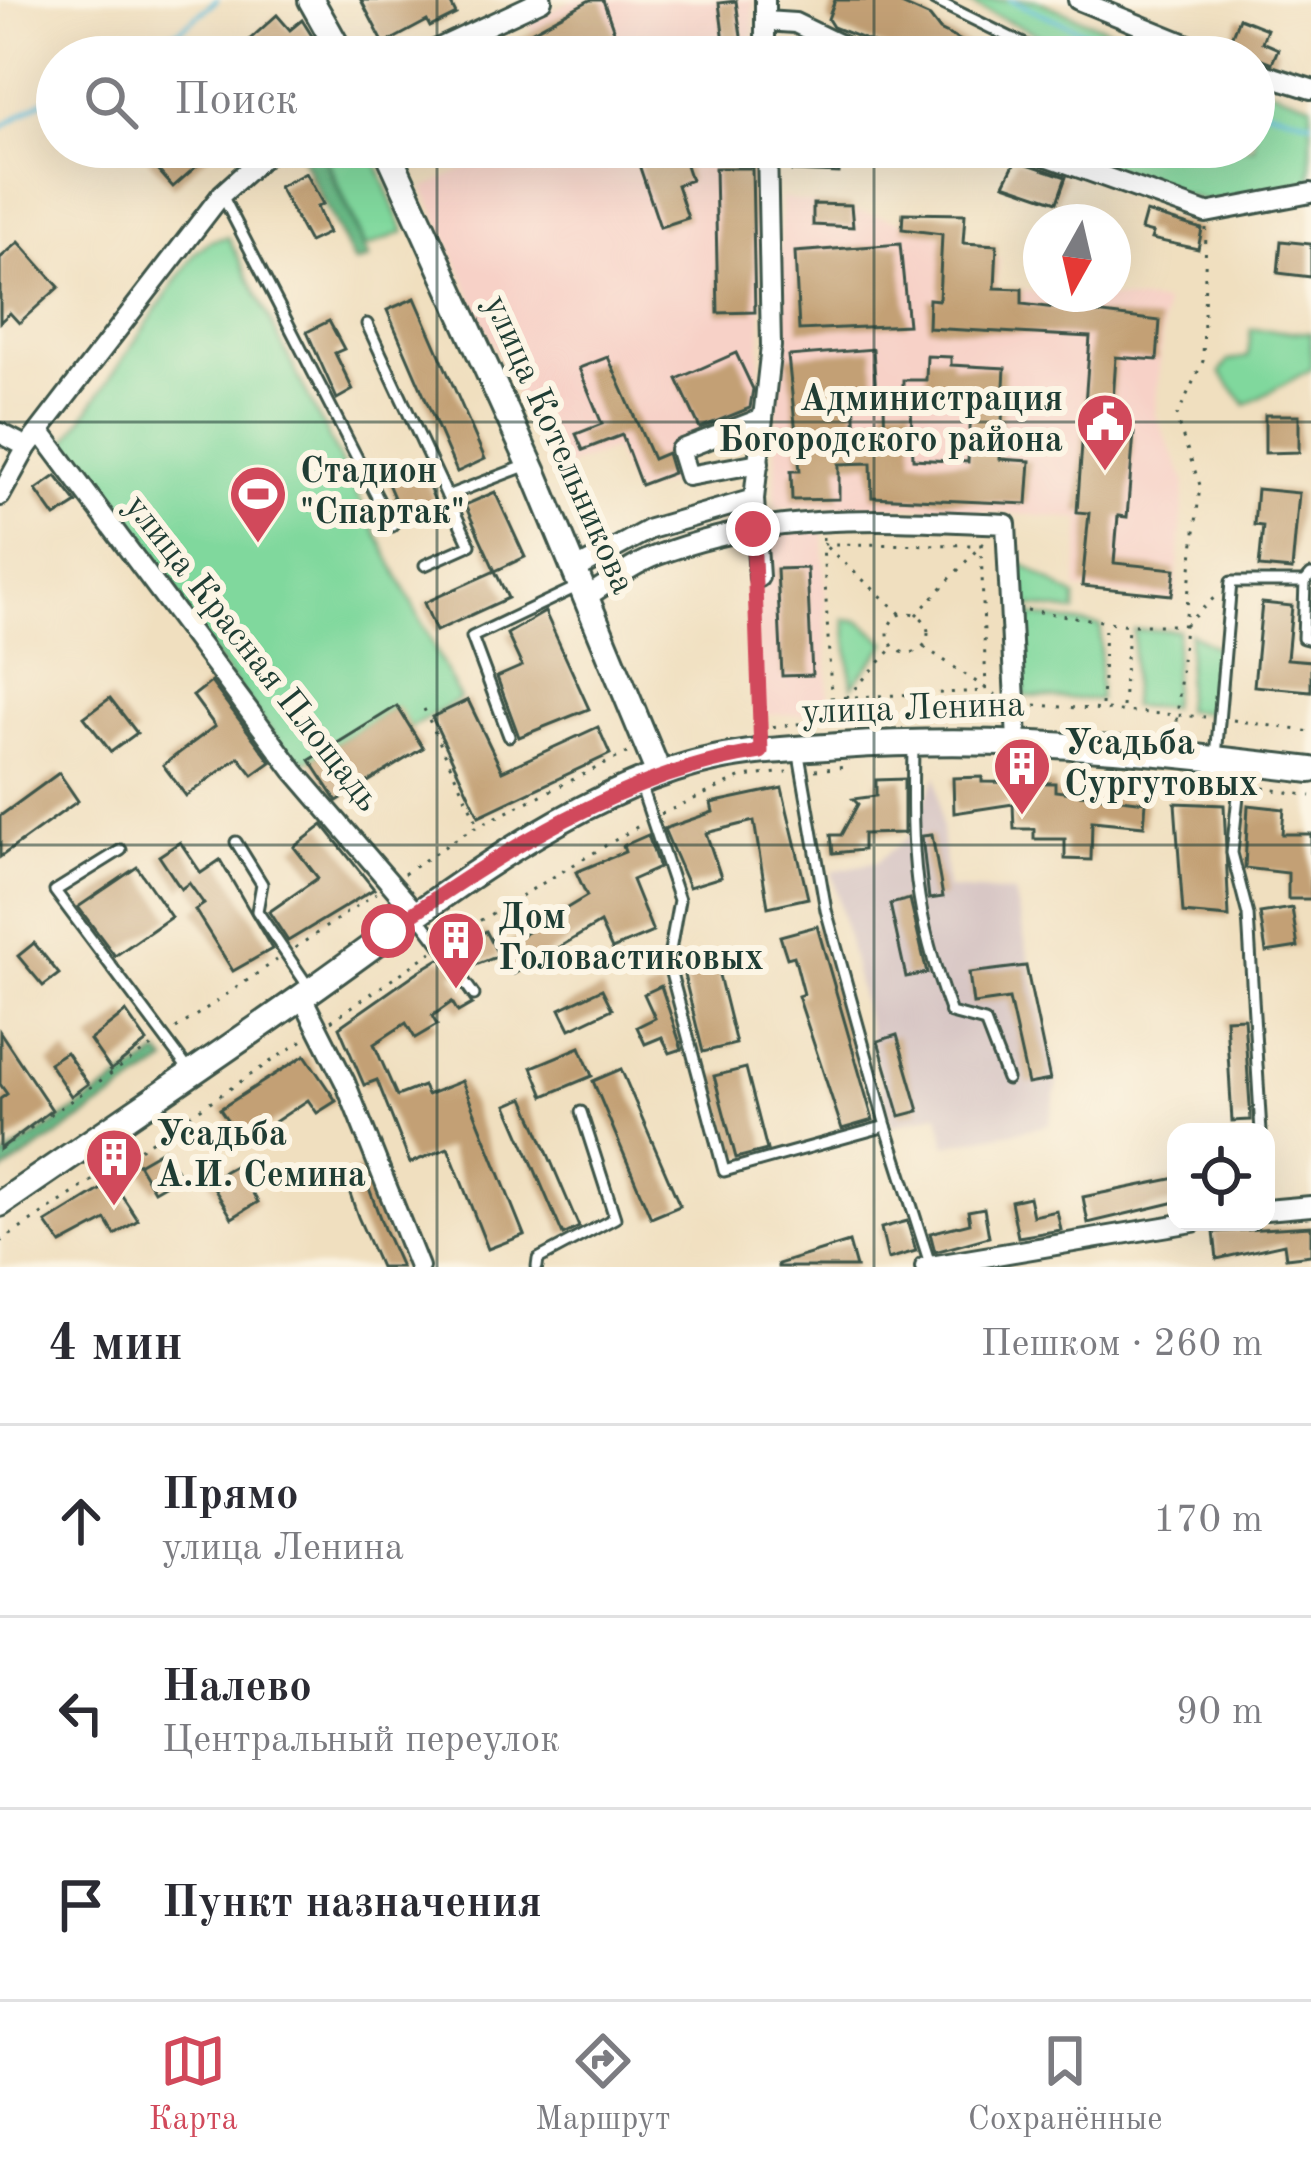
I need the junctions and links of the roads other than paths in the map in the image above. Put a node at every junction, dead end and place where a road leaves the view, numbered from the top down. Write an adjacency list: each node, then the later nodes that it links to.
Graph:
1 (310, 0): 7 (main road)
2 (542, 0): 8 (street)
3 (766, 0): 6 (street)
4 (934, 0): 11 (lane)
5 (1078, 0): 12 (street)
6 (764, 22): 9 (street); 10 (street)
7 (331, 36)
8 (465, 36)
9 (764, 36)
10 (822, 36)
11 (1007, 36)
12 (1166, 36)
13 (1275, 77): 14 (street)
14 (1311, 88)
15 (251, 168): 20 (street)
16 (396, 168): 27 (main road, улица Котельникова)
17 (767, 168): 22 (street)
18 (1082, 168): 19 (street)
19 (1311, 193)
20 (222, 194): 23 (street); 31 (lane)
21 (367, 325): 29 (lane)
22 (763, 418): 26 (street); 26 (street)
23 (40, 430): 25 (street); 48 (street, улица Красная Площадь)
24 (0, 434): 25 (street)
25 (28, 447): 28 (street)
26 (758, 463): 30 (street)
27 (530, 464): 29 (lane); 36 (main road, улица Котельникова)
28 (0, 496)
29 (448, 496): 33 (lane)
30 (754, 499): 32 (street); 36 (street)
31 (392, 526)
32 (753, 529): 34 (street); 36 (street); 39 (street)
33 (425, 565)
34 (759, 577)
35 (1308, 579): 37 (lane); 42 (lane)
36 (580, 584): 38 (lane); 45 (main road, улица Котельникова)
37 (1311, 640)
38 (509, 736)
39 (1017, 741): 40 (main road, улица Ленина); 42 (main road, улица Ленина)
40 (914, 742): 41 (main road, улица Ленина); 54 (lane)
41 (798, 749): 45 (main road, улица Ленина); 57 (lane)
42 (1216, 757): 44 (main road, улица Ленина)
43 (1311, 770): 44 (main road, улица Ленина)
44 (1240, 773): 56 (lane)
45 (649, 778): 48 (main road, улица Ленина); 57 (lane)
46 (236, 842): 51 (lane)
47 (121, 850): 53 (lane)
48 (415, 912): 49 (lane); 51 (main road, улица Ленина)
49 (447, 954)
50 (461, 977): 52 (lane)
51 (306, 994): 53 (main road, улица Ленина); 63 (street)
52 (474, 995)
53 (191, 1073): 58 (main road, улица Ленина)
54 (1007, 1079)
55 (581, 1112): 64 (lane)
56 (1260, 1123)
57 (886, 1126): 62 (lane)
58 (0, 1204)
59 (1275, 1204): 60 (street)
60 (1311, 1206)
61 (1167, 1226): 62 (street)
62 (929, 1266)
63 (419, 1267)
64 (537, 1267)

